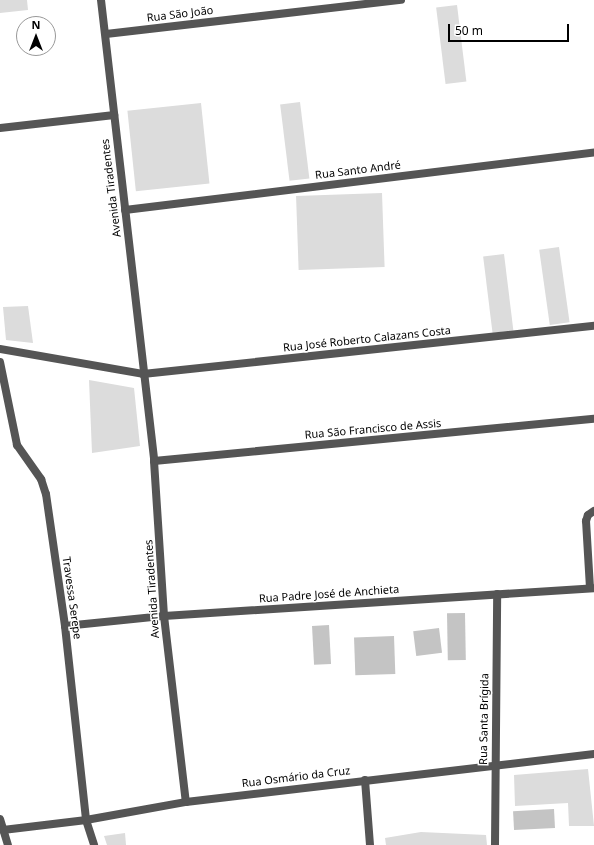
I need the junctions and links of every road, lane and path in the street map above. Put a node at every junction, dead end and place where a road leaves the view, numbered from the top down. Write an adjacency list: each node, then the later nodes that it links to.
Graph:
1 (101, 0): 3 (street, Avenida Tiradentes)
2 (401, 0): 3 (street, Rua São João)
3 (106, 34): 4 (street, Avenida Tiradentes)
4 (114, 115): 5 (street); 7 (street, Avenida Tiradentes)
5 (0, 128)
6 (594, 152): 7 (street, Rua Santo André)
7 (125, 210): 11 (street, Avenida Tiradentes)
8 (594, 326): 11 (street, Rua José Roberto Calazans Costa)
9 (0, 349): 11 (street)
10 (0, 362): 18 (street, Travessa Serepe)
11 (143, 374): 13 (street, Avenida Tiradentes)
12 (594, 419): 13 (street, Rua São Francisco de Assis)
13 (154, 461): 17 (street, Avenida Tiradentes)
14 (594, 511): 15 (street)
15 (592, 588): 16 (street, Rua Padre José de Anchieta)
16 (497, 594): 17 (street, Rua Padre José de Anchieta); 20 (street, Rua Santa Brígida)
17 (164, 616): 18 (street, Rua Padre José de Anchieta); 22 (street, Avenida Tiradentes)
18 (65, 626): 24 (street, Travessa Serepe)
19 (594, 754): 20 (street, Rua Osmário da Cruz)
20 (494, 764): 21 (street, Rua Osmário da Cruz); 29 (street, Rua Santa Brígida)
21 (365, 780): 22 (street, Rua Osmário da Cruz); 28 (street)
22 (186, 802): 24 (street, Rua Osmário da Cruz)
23 (0, 819): 25 (street)
24 (86, 820): 25 (street, Rua Osmário da Cruz); 27 (street, Travessa Serepe)
25 (3, 830): 26 (street)
26 (8, 845)
27 (94, 845)
28 (370, 845)
29 (495, 845)

